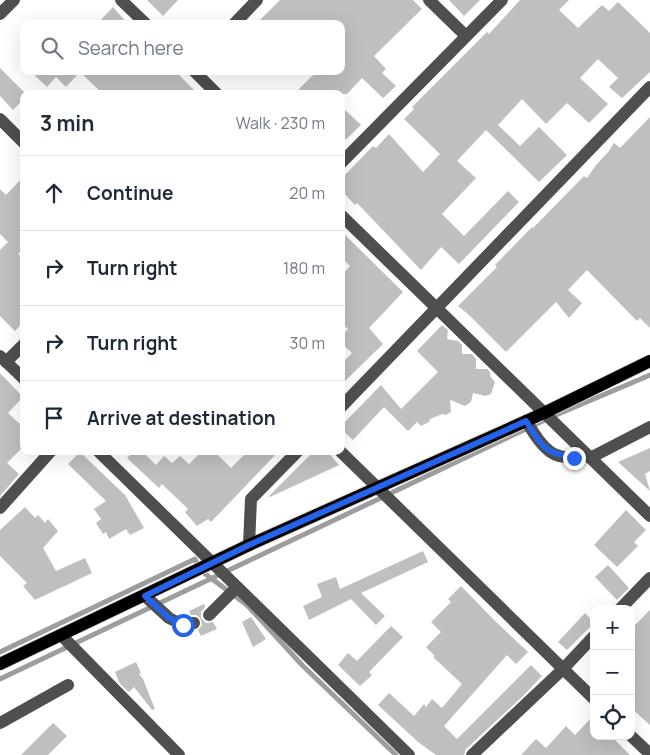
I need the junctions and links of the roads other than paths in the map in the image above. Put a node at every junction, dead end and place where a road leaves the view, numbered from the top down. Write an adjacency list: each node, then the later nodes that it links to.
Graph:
1 (14, 0): 6 (street)
2 (121, 0): 7 (street)
3 (257, 0): 8 (street)
4 (429, 0): 9 (street)
5 (502, 0): 9 (street)
6 (0, 14)
7 (142, 20)
8 (238, 20)
9 (466, 36): 15 (street)
10 (198, 75): 12 (street)
11 (650, 87): 17 (street)
12 (213, 90)
13 (0, 119): 14 (street)
14 (20, 138)
15 (345, 159)
16 (345, 219): 17 (street)
17 (437, 309): 22 (street); 23 (street)
18 (20, 347): 19 (street)
19 (3, 359): 21 (street)
20 (650, 361): 23 (main road)
21 (20, 375)
22 (345, 403)
23 (544, 413): 24 (main road); 30 (street)
24 (526, 421): 30 (street); 31 (main road)
25 (650, 427): 30 (street)
26 (47, 455): 32 (street)
27 (102, 455): 35 (street)
28 (294, 455): 34 (street)
29 (344, 455): 31 (street)
30 (588, 456): 33 (street)
31 (376, 487): 34 (main road); 45 (street)
32 (0, 508)
33 (650, 516)
34 (249, 545): 35 (main road)
35 (213, 564): 37 (street); 38 (main road)
36 (650, 578): 39 (street)
37 (237, 587): 40 (street); 52 (street)
38 (145, 596): 41 (street); 42 (main road)
39 (624, 605)
40 (210, 615)
41 (194, 623)
42 (61, 635): 44 (main road); 51 (street)
43 (590, 640): 45 (street)
44 (2, 660)
45 (563, 669): 47 (street); 53 (street)
46 (68, 685): 48 (street)
47 (590, 695)
48 (0, 723)
49 (635, 740): 50 (street)
50 (650, 754)
51 (178, 755)
52 (409, 755)
53 (472, 755)

